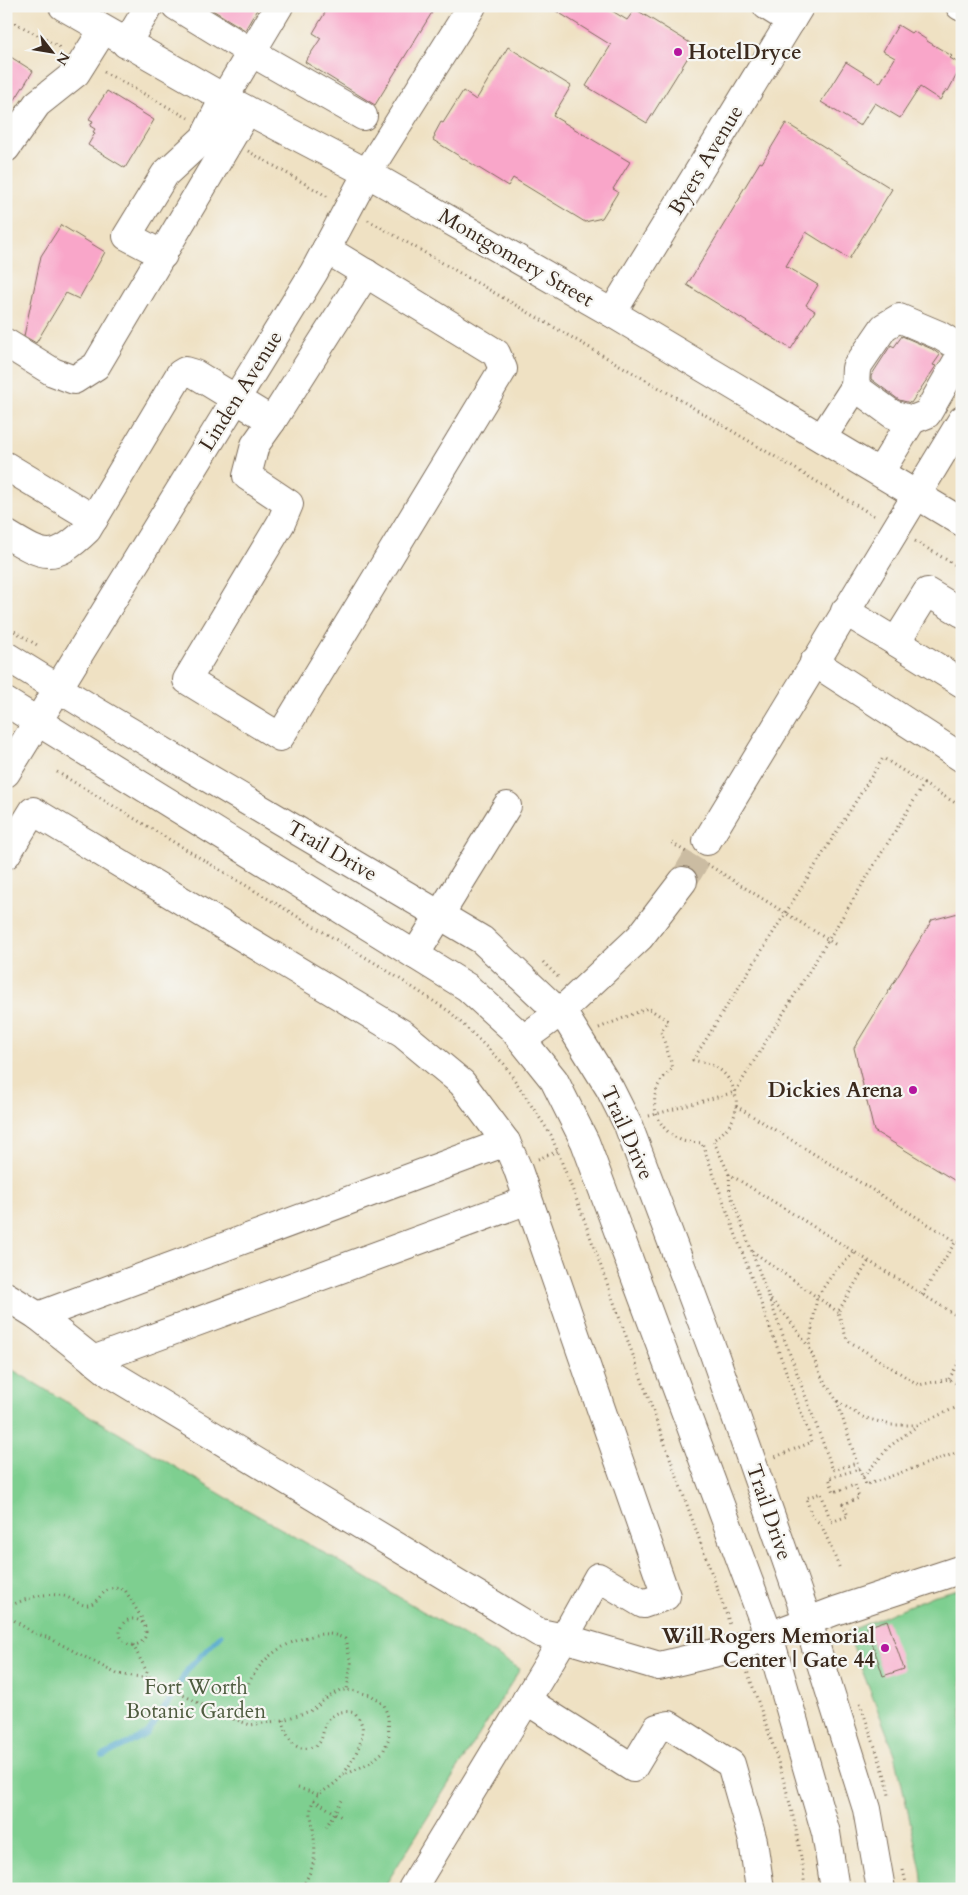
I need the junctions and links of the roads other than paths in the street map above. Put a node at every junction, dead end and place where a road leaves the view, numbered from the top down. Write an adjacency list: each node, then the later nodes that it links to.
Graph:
1 (63, 6): 8 (street, Montgomery Street)
2 (149, 6): 8 (street)
3 (176, 6): 9 (street)
4 (279, 6): 9 (street)
5 (472, 6): 15 (street, Linden Avenue)
6 (766, 6): 7 (street)
7 (795, 14): 19 (street, Byers Avenue)
8 (115, 37): 10 (street, Montgomery Street); 14 (street)
9 (251, 52): 10 (street); 12 (street)
10 (224, 98): 11 (street, Montgomery Street); 13 (street)
11 (247, 111): 13 (street); 15 (street, Montgomery Street)
12 (363, 116)
13 (219, 135): 17 (street); 17 (street)
14 (6, 148)
15 (367, 173): 16 (street, Linden Avenue); 19 (street, Montgomery Street)
16 (326, 249): 18 (street); 24 (street, Linden Avenue)
17 (163, 255): 20 (street)
18 (366, 273): 26 (street); 26 (street)
19 (612, 313): 28 (street, Montgomery Street)
20 (6, 343)
21 (962, 349): 23 (street)
22 (962, 352): 25 (street)
23 (855, 387): 25 (street); 28 (street)
24 (236, 399): 26 (street); 32 (street); 41 (street, Linden Avenue)
25 (919, 417): 27 (street); 30 (street)
26 (272, 421)
27 (958, 426): 31 (street)
28 (822, 438): 30 (street, Montgomery Street)
29 (6, 466): 32 (street)
30 (880, 472): 31 (street, Montgomery Street)
31 (916, 493): 33 (street, Montgomery Street); 35 (street)
32 (94, 519): 34 (street)
33 (962, 522)
34 (6, 534)
35 (845, 611): 37 (street); 39 (street)
36 (962, 613): 37 (street)
37 (896, 642): 40 (street)
38 (6, 656): 41 (street, Trail Drive)
39 (814, 662): 44 (street); 47 (street)
40 (962, 683)
41 (58, 688): 43 (street, Linden Avenue); 50 (street, Trail Drive)
42 (6, 702): 43 (street, Trail Drive)
43 (38, 721): 45 (street, Linden Avenue); 51 (street, Trail Drive)
44 (962, 758)
45 (6, 773)
46 (507, 806): 50 (street)
47 (700, 852)
48 (6, 855): 54 (street)
49 (683, 881): 52 (street)
50 (439, 914): 51 (street); 52 (street, Trail Drive)
51 (415, 955): 53 (street, Trail Drive)
52 (559, 1013): 53 (street); 60 (street, Trail Drive)
53 (522, 1040): 61 (street, Trail Drive)
54 (506, 1142): 55 (street); 57 (street)
55 (528, 1200): 58 (street); 62 (street)
56 (6, 1296): 57 (street)
57 (38, 1316): 58 (street)
58 (93, 1360): 62 (street)
59 (962, 1569): 60 (street)
60 (808, 1622): 61 (street); 67 (street, Trail Drive)
61 (769, 1636): 62 (street); 66 (street, Trail Drive)
62 (564, 1638): 63 (street)
63 (526, 1700): 64 (street); 65 (street)
64 (412, 1889)
65 (760, 1889)
66 (835, 1889)
67 (881, 1889)

